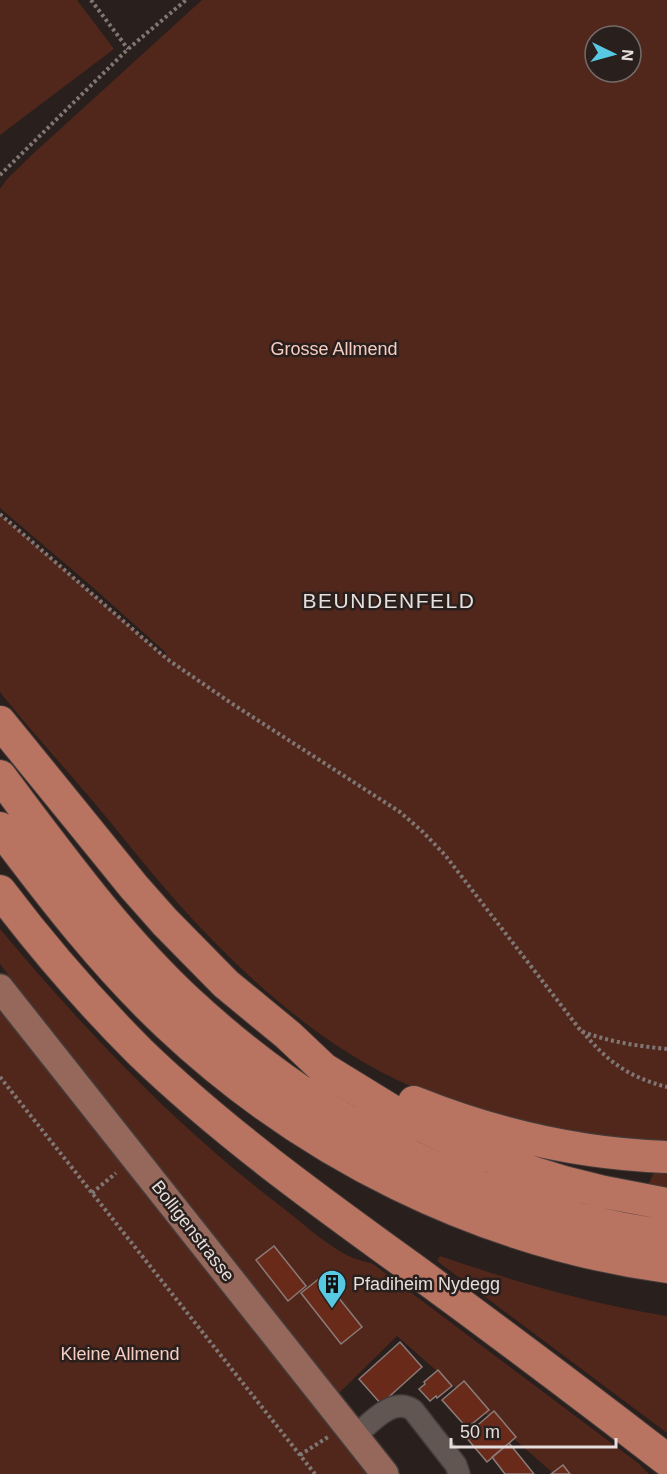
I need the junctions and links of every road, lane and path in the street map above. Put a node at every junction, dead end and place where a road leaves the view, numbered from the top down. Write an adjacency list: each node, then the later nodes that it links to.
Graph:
1 (91, 0): 3 (path)
2 (186, 0): 3 (path)
3 (128, 49): 4 (path)
4 (0, 175)
5 (0, 514): 11 (path)
6 (0, 722): 12 (highway)
7 (0, 776): 20 (highway)
8 (0, 828): 21 (highway)
9 (0, 891): 24 (highway)
10 (0, 988): 17 (main road, Bolligenstrasse)
11 (581, 1031): 13 (path); 15 (path)
12 (288, 1035): 16 (highway); 19 (highway)
13 (667, 1049)
14 (0, 1077): 18 (path)
15 (667, 1087)
16 (667, 1157)
17 (135, 1158): 18 (path); 22 (main road, Bolligenstrasse)
18 (92, 1192): 23 (path)
19 (667, 1204)
20 (667, 1236)
21 (667, 1268)
22 (351, 1431): 23 (path); 26 (main road, Bolligenstrasse); 27 (lane)
23 (300, 1455): 25 (path)
24 (667, 1460)
25 (315, 1474)
26 (385, 1474)
27 (459, 1474)

